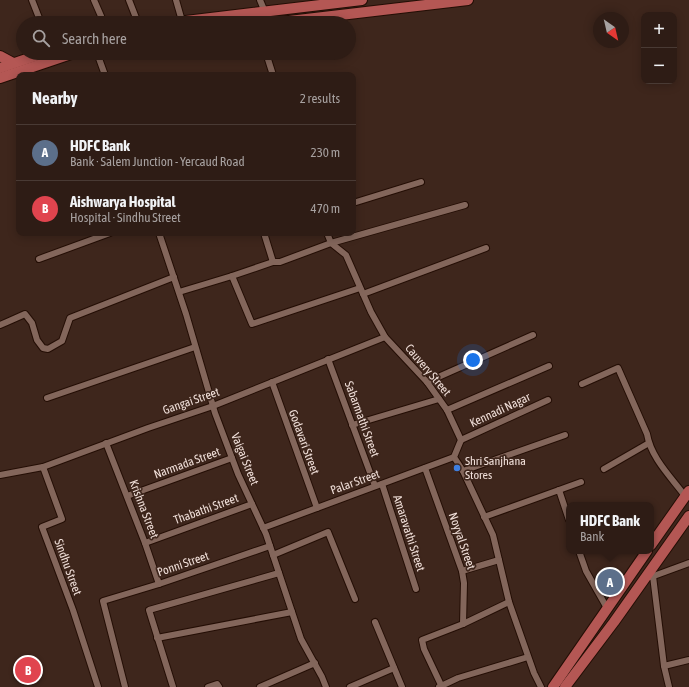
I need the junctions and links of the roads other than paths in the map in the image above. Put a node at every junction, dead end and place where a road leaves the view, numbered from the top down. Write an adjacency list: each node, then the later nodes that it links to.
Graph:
1 (32, 0): 9 (street)
2 (94, 0): 10 (street)
3 (129, 0): 11 (street)
4 (176, 0): 12 (street)
5 (260, 0): 8 (street)
6 (362, 0): 8 (main road)
7 (468, 0): 14 (main road)
8 (265, 12): 13 (main road)
9 (38, 16)
10 (101, 16)
11 (135, 16)
12 (181, 16)
13 (256, 16)
14 (332, 16)
15 (0, 56): 20 (main road)
16 (22, 60): 20 (main road)
17 (53, 60): 22 (main road)
18 (100, 60): 23 (street)
19 (268, 60): 24 (street)
20 (13, 63): 21 (main road)
21 (0, 68)
22 (18, 72)
23 (104, 72)
24 (272, 72)
25 (16, 73): 26 (main road)
26 (0, 78)
27 (421, 182): 28 (street)
28 (356, 202)
29 (465, 205): 35 (street)
30 (102, 236): 38 (street)
31 (162, 236): 41 (street, Vaigai Street)
32 (265, 236): 39 (street)
33 (328, 236): 36 (street, Cauvery Street)
34 (356, 236): 36 (street)
35 (356, 236)
36 (331, 243): 39 (street); 42 (street, Cauvery Street)
37 (486, 248): 42 (street)
38 (39, 259)
39 (273, 262): 40 (street)
40 (232, 276): 42 (street); 43 (street)
41 (174, 277): 43 (street, Vaigai Street); 44 (street)
42 (362, 291): 46 (street, Cauvery Street)
43 (179, 292): 47 (street, Vaigai Street)
44 (0, 325)
45 (533, 335): 51 (street)
46 (385, 337): 48 (street, Gangai Street); 51 (street, Cauvery Street)
47 (195, 346): 53 (street); 56 (street, Vaigai Street)
48 (328, 360): 50 (street, Gangai Street); 58 (street, Sabarmathi Street)
49 (549, 366): 57 (street)
50 (272, 382): 56 (street, Gangai Street); 77 (street, Godavari Street)
51 (427, 382): 54 (street, Cauvery Street)
52 (582, 384): 61 (street)
53 (47, 398)
54 (439, 398): 57 (street, Cauvery Street); 58 (street)
55 (548, 400): 60 (street, Kennadi Nagar)
56 (213, 406): 62 (street, Gangai Street); 64 (street, Vaigai Street)
57 (447, 410): 60 (street, Cauvery Street)
58 (352, 425): 72 (street, Sabarmathi Street)
59 (565, 435): 68 (street)
60 (461, 440): 63 (street)
61 (648, 442): 67 (street); 74 (street)
62 (106, 443): 65 (street, Gangai Street); 75 (street, Krishna Street)
63 (454, 457): 66 (street, Palar Street); 68 (street)
64 (232, 458): 75 (street, Narmada Street); 76 (street, Vaigai Street)
65 (43, 467): 69 (street, Gangai Street); 109 (street, Sindhu Street)
66 (425, 468): 71 (street, Palar Street); 90 (street, Noyyal Street)
67 (604, 469)
68 (463, 471): 80 (street)
69 (0, 475)
70 (582, 482): 73 (street)
71 (382, 484): 72 (street, Palar Street); 96 (street, Amaravathi Street)
72 (375, 486): 77 (street, Palar Street)
73 (559, 490): 78 (street); 80 (street)
74 (687, 493): 82 (main road)
75 (127, 496): 83 (street, Krishna Street)
76 (252, 504): 81 (street, Vaigai Street); 83 (street, Thabathi Street)
77 (316, 508): 81 (street, Palar Street)
78 (566, 511)
79 (689, 516): 95 (main road)
80 (484, 517): 88 (street)
81 (263, 528): 84 (street, Vaigai Street)
82 (654, 541)
83 (145, 543): 94 (street, Krishna Street)
84 (270, 546): 87 (street, Vaigai Street); 94 (street, Ponni Street)
85 (581, 554): 99 (street)
86 (645, 554): 92 (main road)
87 (273, 555): 91 (street, Vaigai Street); 97 (street)
88 (499, 560): 90 (street); 98 (street)
89 (689, 563): 93 (street)
90 (462, 572): 102 (street, Noyyal Street)
91 (279, 573): 100 (street, Vaigai Street); 103 (street)
92 (631, 574): 95 (main road); 99 (main road)
93 (653, 576): 95 (street); 107 (street)
94 (159, 584): 110 (street, Ponni Street)
95 (640, 584): 121 (main road)
96 (416, 589)
97 (355, 599)
98 (509, 602): 102 (street); 104 (street)
99 (607, 608): 120 (main road)
100 (292, 612): 103 (street); 106 (street, Vaigai Street)
101 (375, 622): 108 (street)
102 (463, 624): 118 (street)
103 (157, 638): 111 (street)
104 (528, 657): 118 (street); 119 (street)
105 (689, 660): 107 (street)
106 (315, 663): 114 (street); 115 (street, Vaigai Street)
107 (664, 666): 122 (street)
108 (394, 668): 116 (street); 117 (street)
109 (98, 687)
110 (125, 687)
111 (173, 687)
112 (208, 687): 113 (street)
113 (219, 687)
114 (260, 687)
115 (326, 687)
116 (350, 687)
117 (402, 687)
118 (440, 687)
119 (541, 687)
120 (553, 687)
121 (565, 687)
122 (669, 687)

